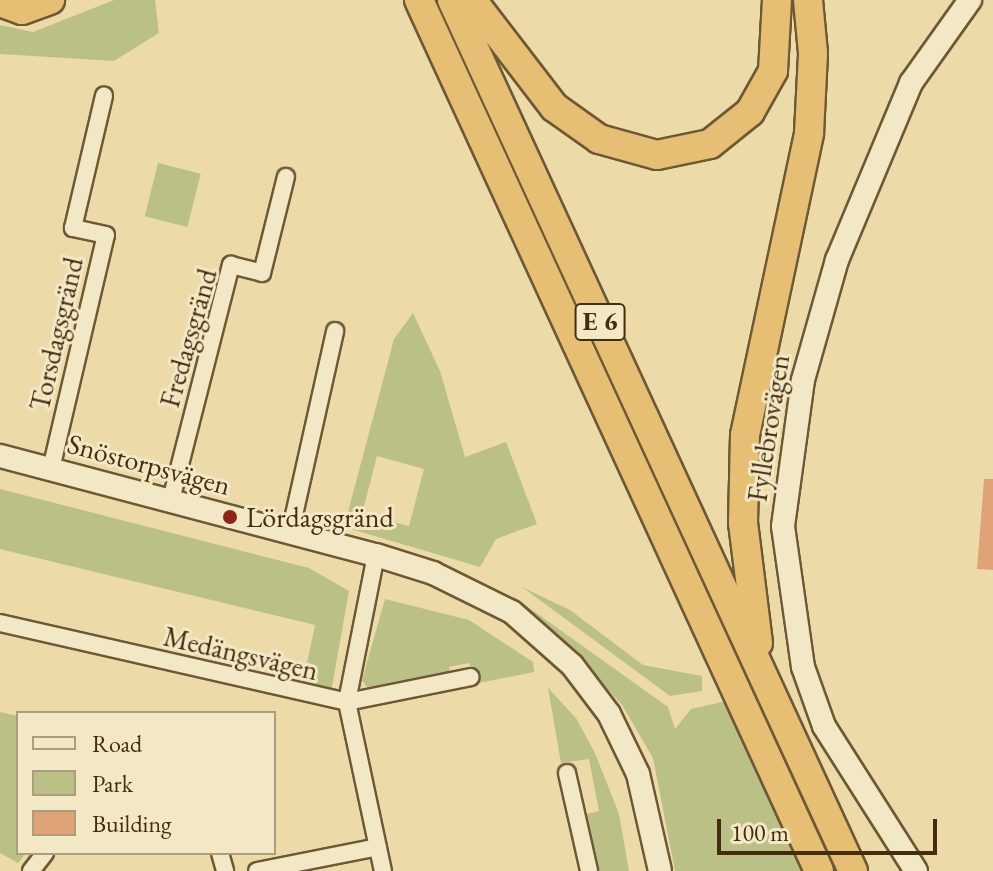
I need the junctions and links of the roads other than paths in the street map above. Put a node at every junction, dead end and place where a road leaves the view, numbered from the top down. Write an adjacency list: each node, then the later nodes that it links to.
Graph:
1 (50, 0): 8 (highway)
2 (419, 0): 29 (highway, E 6)
3 (452, 0): 18 (highway, E 6)
4 (472, 0): 5 (highway)
5 (777, 0)
6 (808, 0): 18 (highway)
7 (970, 0): 31 (street, Fyllebrovägen)
8 (0, 2)
9 (104, 96): 13 (street, Torsdagsgränd)
10 (286, 177): 14 (street, Fredagsgränd)
11 (335, 331): 15 (street)
12 (0, 456): 13 (street, Snöstorpsvägen)
13 (51, 469): 14 (street, Snöstorpsvägen)
14 (171, 500): 15 (street, Snöstorpsvägen)
15 (290, 533): 16 (street, Snöstorpsvägen)
16 (376, 555): 20 (street); 28 (street, Snöstorpsvägen)
17 (0, 623): 20 (street, Medängsvägen)
18 (762, 672): 30 (highway, E 6)
19 (471, 677): 20 (street, Medängsvägen)
20 (347, 702): 22 (street)
21 (567, 773): 27 (street)
22 (378, 847): 25 (street); 26 (street)
23 (43, 855): 24 (street)
24 (31, 871)
25 (257, 871)
26 (383, 871)
27 (589, 871)
28 (660, 871)
29 (819, 871)
30 (853, 871)
31 (916, 871)

